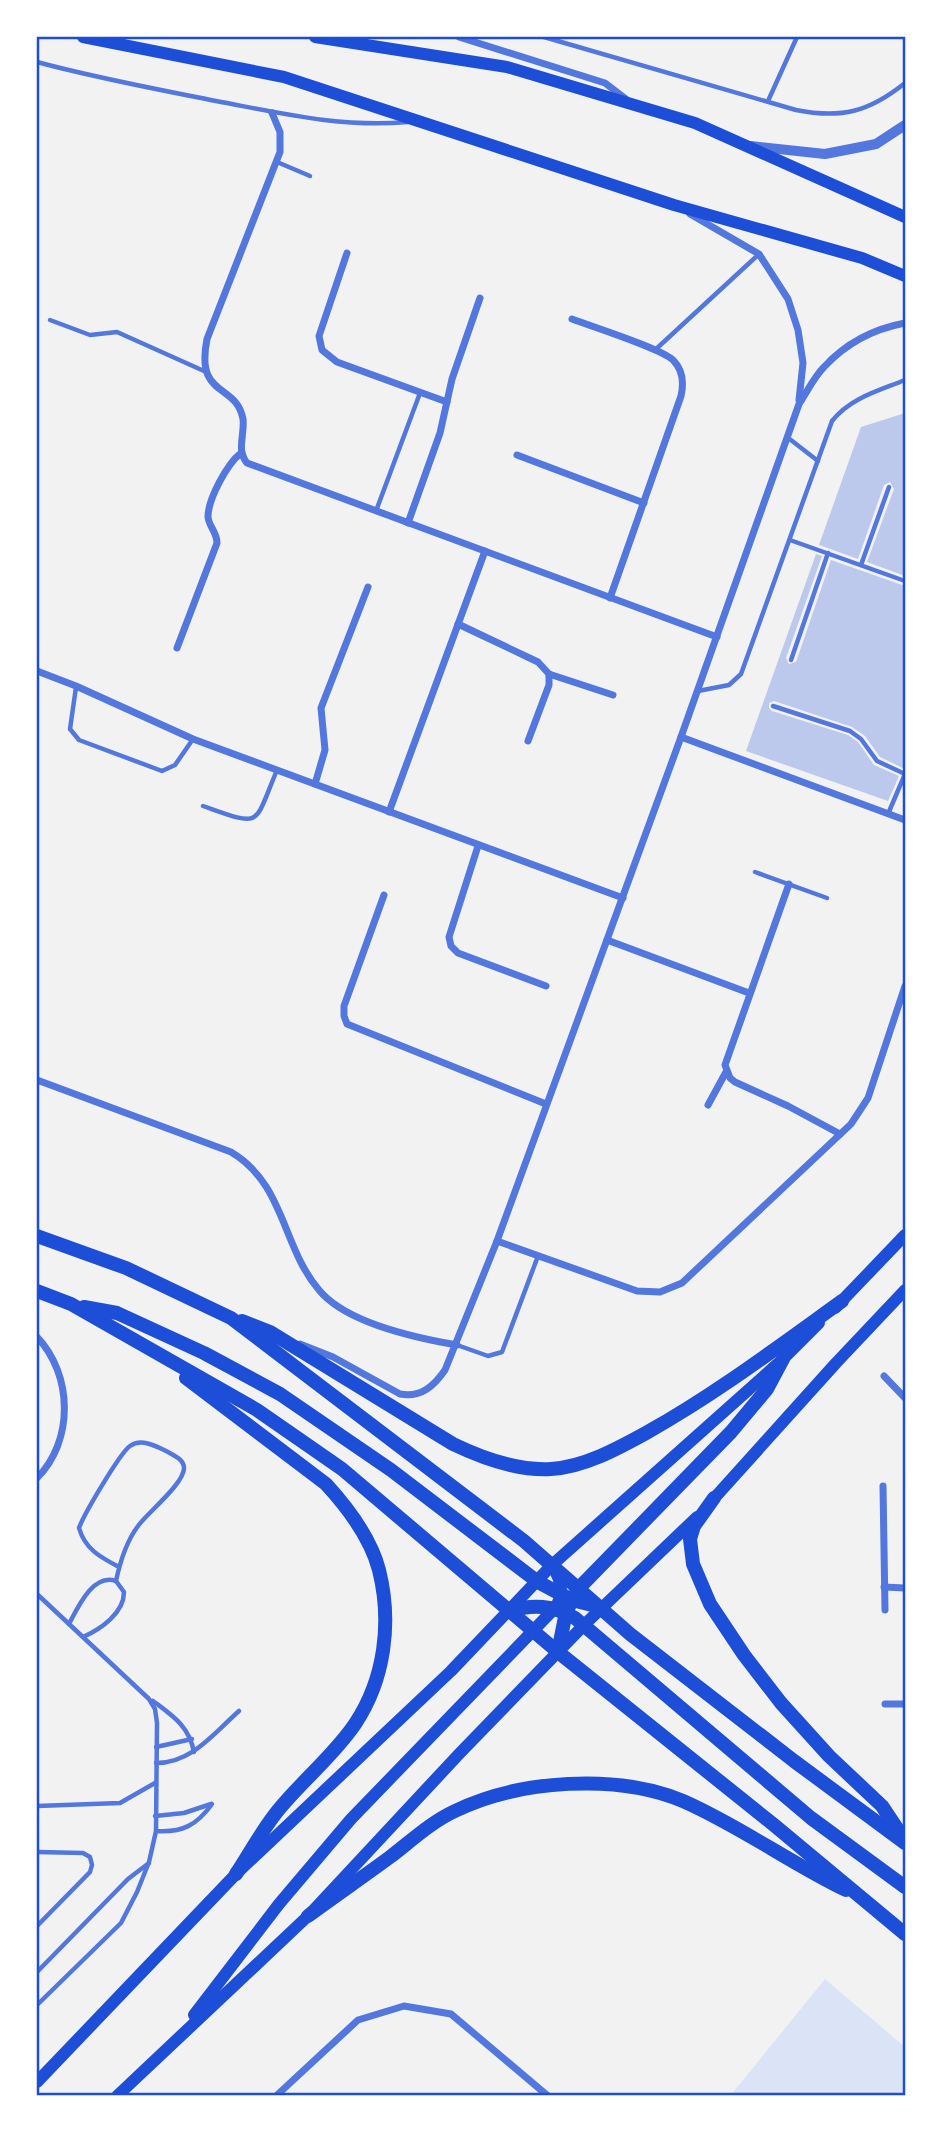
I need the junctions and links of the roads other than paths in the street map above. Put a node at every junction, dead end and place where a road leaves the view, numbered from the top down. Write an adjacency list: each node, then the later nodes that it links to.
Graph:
1 (83, 37): 11 (main road)
2 (315, 37): 9 (main road)
3 (459, 37): 9 (street)
4 (544, 37): 8 (lane)
5 (797, 37): 8 (lane)
6 (37, 62): 10 (lane)
7 (905, 83): 8 (lane)
8 (768, 101)
9 (632, 104): 13 (main road)
10 (272, 113): 11 (lane); 14 (street)
11 (422, 121): 16 (main road)
12 (905, 125): 13 (street)
13 (746, 146): 17 (main road)
14 (276, 162): 15 (lane); 26 (street)
15 (310, 176)
16 (674, 205): 19 (street); 20 (main road)
17 (905, 217)
18 (347, 253): 28 (street)
19 (759, 254): 25 (lane); 30 (street)
20 (905, 276)
21 (480, 298): 29 (street)
22 (572, 319): 25 (street)
23 (50, 320): 26 (lane)
24 (905, 323): 30 (street)
25 (655, 351): 36 (street)
26 (204, 371): 32 (street)
27 (905, 380): 34 (lane)
28 (420, 393): 29 (street); 37 (lane)
29 (447, 402): 38 (street)
30 (799, 404): 31 (street)
31 (787, 437): 34 (lane); 47 (street)
32 (242, 453): 37 (street); 48 (street)
33 (517, 455): 36 (street)
34 (818, 461): 39 (lane)
35 (889, 487): 42 (lane)
36 (643, 503): 45 (street)
37 (376, 511): 38 (street)
38 (408, 523): 40 (street)
39 (790, 540): 41 (lane); 53 (lane)
40 (485, 551): 45 (street); 46 (street)
41 (828, 553): 42 (lane); 49 (lane)
42 (861, 565): 43 (lane)
43 (905, 581)
44 (368, 587): 61 (street)
45 (610, 598): 47 (street)
46 (458, 624): 51 (street); 63 (street)
47 (717, 637): 53 (street)
48 (177, 648)
49 (791, 660)
50 (37, 671): 52 (street)
51 (549, 674): 54 (street); 58 (street)
52 (76, 686): 57 (street); 57 (lane)
53 (697, 691): 56 (street)
54 (614, 695)
55 (773, 706): 60 (lane)
56 (681, 737): 64 (street); 70 (street)
57 (193, 739): 59 (street)
58 (528, 741)
59 (277, 770): 61 (street); 62 (lane)
60 (905, 774): 64 (lane)
61 (315, 784): 63 (street)
62 (202, 806)
63 (389, 812): 66 (street)
64 (888, 814): 65 (street)
65 (905, 820)
66 (478, 846): 70 (street); 73 (street)
67 (755, 872): 68 (lane)
68 (789, 884): 71 (lane); 75 (street)
69 (384, 895): 78 (street)
70 (623, 898): 72 (street)
71 (827, 898)
72 (607, 940): 75 (street); 78 (street)
73 (546, 986)
74 (905, 986): 80 (street)
75 (749, 993): 76 (street)
76 (726, 1072): 79 (street); 80 (street)
77 (37, 1080): 93 (street)
78 (546, 1104): 83 (street)
79 (708, 1105)
80 (840, 1134): 84 (street)
81 (905, 1235): 87 (main road)
82 (37, 1236): 89 (main road)
83 (498, 1241): 84 (street); 93 (street)
84 (538, 1256): 93 (lane)
85 (905, 1290): 99 (main road)
86 (37, 1291): 88 (main road)
87 (842, 1301): 91 (main road); 94 (main road)
88 (71, 1304): 92 (main road); 103 (main road)
89 (232, 1318): 91 (main road); 100 (main road)
90 (37, 1337): 97 (street)
91 (282, 1339): 93 (street)
92 (143, 1345): 110 (main road); 131 (main road)
93 (457, 1345)
94 (783, 1359): 100 (main road); 107 (main road)
95 (884, 1376): 96 (street)
96 (905, 1398)
97 (37, 1478)
98 (883, 1486): 104 (street)
99 (714, 1498): 108 (main road); 128 (main road)
100 (552, 1566): 103 (main road); 107 (main road)
101 (119, 1567): 101 (lane); 102 (lane)
102 (116, 1581): 111 (lane); 114 (lane)
103 (538, 1581): 107 (main road); 110 (main road)
104 (884, 1587): 105 (street); 109 (street)
105 (905, 1588)
106 (37, 1594): 111 (lane)
107 (567, 1601): 108 (main road); 110 (main road); 112 (main road); 113 (main road); 115 (main road)
108 (602, 1607): 112 (main road); 128 (main road)
109 (885, 1609)
110 (509, 1611): 113 (main road); 131 (main road)
111 (69, 1624): 114 (lane)
112 (584, 1625): 115 (main road); 132 (main road)
113 (532, 1630): 115 (main road); 139 (main road)
114 (83, 1637): 116 (lane)
115 (558, 1652): 133 (main road); 134 (main road)
116 (149, 1699): 120 (lane); 121 (lane)
117 (885, 1704): 118 (street)
118 (905, 1704)
119 (239, 1711): 122 (lane)
120 (192, 1739): 121 (lane); 122 (lane)
121 (156, 1747): 123 (lane)
122 (194, 1752): 123 (lane)
123 (156, 1763): 124 (lane)
124 (156, 1782): 125 (lane); 126 (lane)
125 (37, 1806)
126 (155, 1816): 127 (lane); 127 (lane)
127 (156, 1831): 130 (lane)
128 (905, 1841)
129 (37, 1852): 135 (lane)
130 (149, 1862): 137 (lane); 138 (lane)
131 (236, 1874): 140 (main road)
132 (905, 1887)
133 (868, 1901): 134 (main road); 136 (main road)
134 (308, 1916): 139 (main road)
135 (37, 1926)
136 (905, 1934)
137 (37, 1972)
138 (37, 2005)
139 (172, 2045): 141 (main road)
140 (37, 2082)
141 (117, 2096)
142 (276, 2096): 143 (street)
143 (548, 2096)

